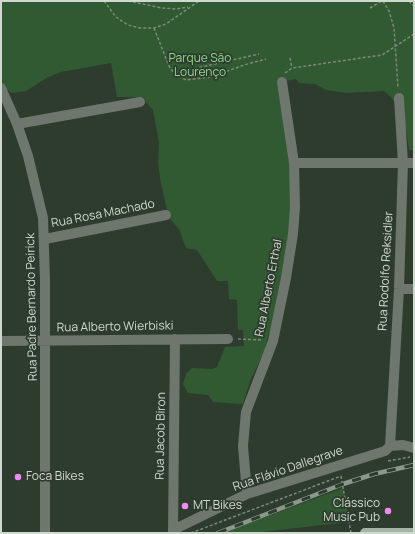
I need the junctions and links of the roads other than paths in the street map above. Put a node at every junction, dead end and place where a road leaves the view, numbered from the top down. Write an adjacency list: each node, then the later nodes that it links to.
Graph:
1 (282, 82): 6 (street, Rua Alberto Erthal)
2 (1, 88): 5 (street, Rua Padre Bernardo Peirick)
3 (399, 98): 7 (street, Rua Rodolfo Reksidler)
4 (140, 102): 5 (street)
5 (17, 124): 10 (street, Rua Padre Bernardo Peirick)
6 (294, 163): 7 (street); 19 (street, Rua Alberto Erthal)
7 (403, 163): 8 (street); 11 (street, Rua Rodolfo Reksidler)
8 (414, 163)
9 (166, 215): 10 (street, Rua Rosa Machado)
10 (45, 238): 15 (street, Rua Padre Bernardo Peirick)
11 (399, 289): 12 (street); 17 (street, Rua Rodolfo Reksidler)
12 (414, 289)
13 (175, 339): 14 (street, Rua Alberto Wierbiski); 15 (street, Rua Alberto Wierbiski); 20 (street, Rua Jacob Biron)
14 (228, 339)
15 (45, 340): 16 (street, Rua Alberto Wierbiski); 22 (street, Rua Padre Bernardo Peirick)
16 (1, 341)
17 (390, 446): 18 (street, Rua Flávio Dallegrave); 19 (street, Rua Flávio Dallegrave)
18 (414, 448)
19 (247, 494): 20 (street, Rua Flávio Dallegrave)
20 (173, 531)
21 (394, 532): 23 (main road); 24 (main road)
22 (45, 533)
23 (365, 533)
24 (413, 533)

